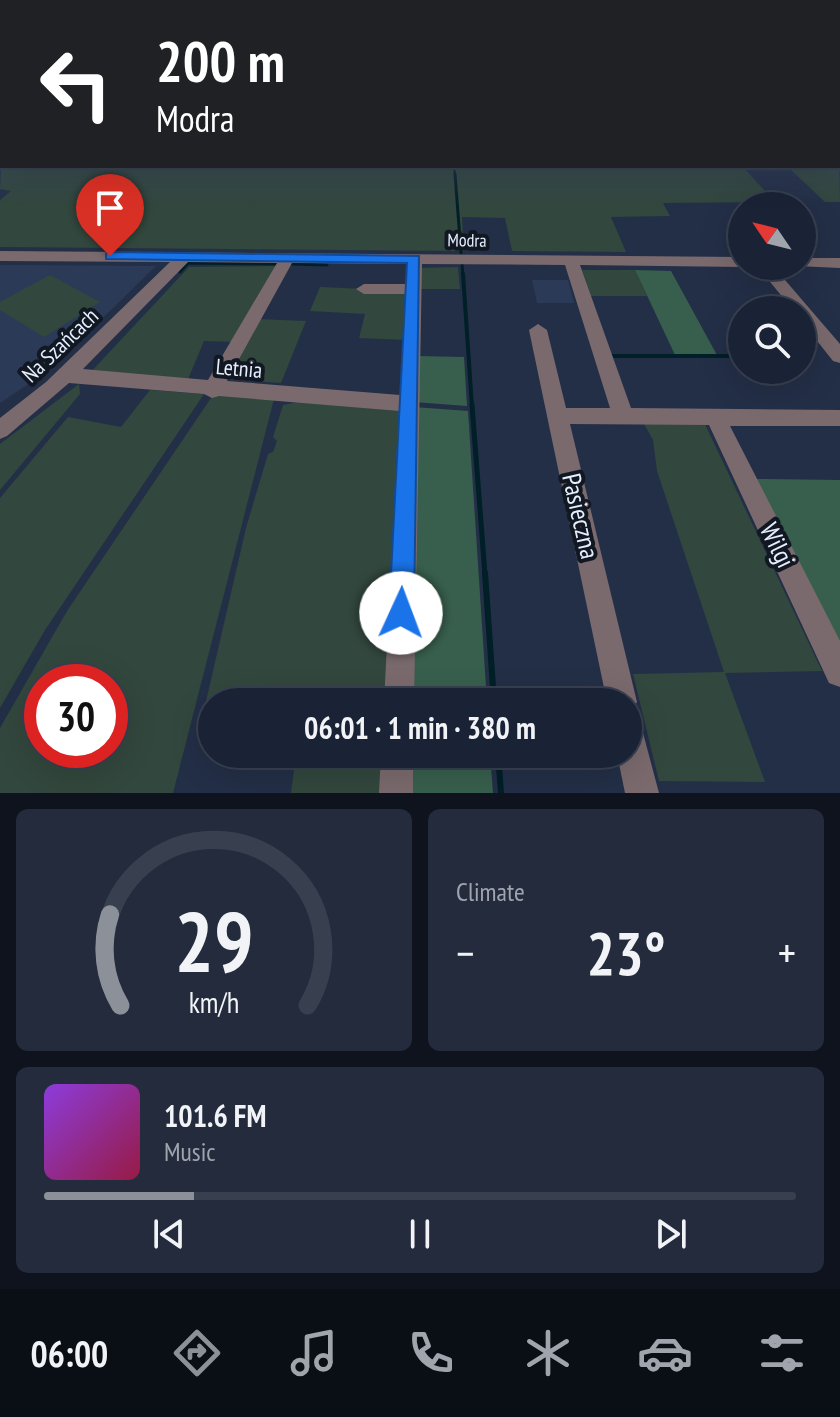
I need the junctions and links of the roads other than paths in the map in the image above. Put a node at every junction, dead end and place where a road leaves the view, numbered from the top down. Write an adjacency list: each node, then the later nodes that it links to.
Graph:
1 (0, 256): 2 (street, Modra)
2 (184, 257): 3 (street, Modra); 16 (street, Na Szańcach)
3 (287, 258): 4 (street, Modra); 17 (street)
4 (415, 259): 5 (street, Modra); 11 (street)
5 (571, 261): 6 (street, Modra); 20 (street)
6 (728, 262)
7 (816, 263): 8 (street)
8 (840, 263)
9 (777, 280): 12 (street)
10 (364, 289): 11 (street)
11 (414, 289): 18 (street)
12 (790, 296)
13 (816, 327): 15 (street)
14 (538, 330): 19 (street, Pasieczna)
15 (840, 356)
16 (65, 375): 17 (street, Letnia); 23 (street, Na Szańcach)
17 (212, 390): 18 (street, Letnia)
18 (408, 404): 25 (street)
19 (559, 416): 20 (street); 26 (street, Pasieczna)
20 (623, 416): 21 (street)
21 (716, 418): 22 (street); 24 (street, Wilgi)
22 (840, 418)
23 (0, 430)
24 (840, 672)
25 (399, 688)
26 (619, 688)
27 (397, 768): 29 (street)
28 (637, 768): 30 (street)
29 (396, 793)
30 (642, 793)

